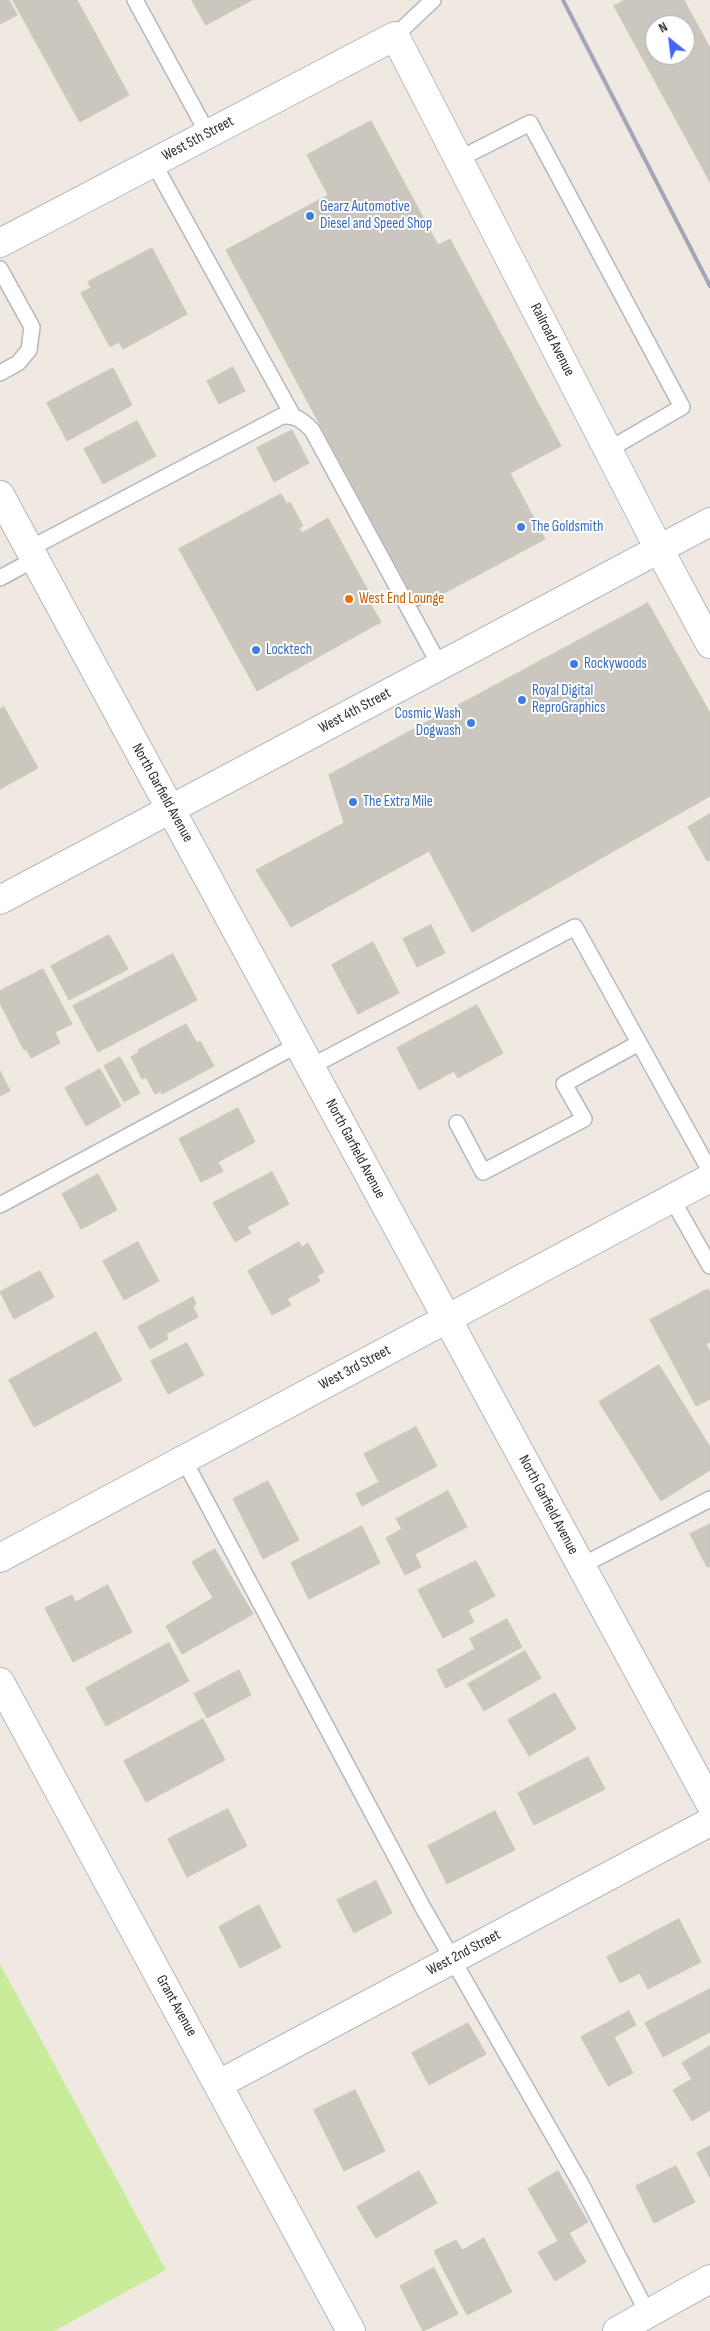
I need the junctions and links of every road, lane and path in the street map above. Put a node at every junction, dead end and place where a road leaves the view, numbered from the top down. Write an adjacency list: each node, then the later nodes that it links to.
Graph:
1 (135, 0): 4 (lane)
2 (433, 0): 3 (lane)
3 (396, 36): 4 (street, West 5th Street); 5 (street, Railroad Avenue)
4 (208, 134): 6 (street, West 5th Street)
5 (459, 159): 11 (street, Railroad Avenue); 11 (lane)
6 (153, 162): 7 (street, West 5th Street); 10 (lane)
7 (0, 243)
8 (0, 269): 9 (lane)
9 (0, 373)
10 (293, 416): 15 (lane); 18 (lane)
11 (608, 450): 14 (street, Railroad Avenue)
12 (0, 495): 15 (street, North Garfield Avenue)
13 (710, 522): 14 (street, West 4th Street)
14 (659, 550): 17 (street, Railroad Avenue); 18 (street, West 4th Street)
15 (32, 554): 16 (lane); 19 (street, North Garfield Avenue)
16 (0, 578)
17 (710, 644)
18 (440, 666): 19 (street, West 4th Street)
19 (171, 808): 20 (street, West 4th Street); 22 (street, North Garfield Avenue)
20 (0, 900)
21 (639, 1043): 22 (lane); 23 (lane); 24 (lane)
22 (304, 1055): 27 (lane); 29 (street, North Garfield Avenue)
23 (457, 1123)
24 (710, 1171)
25 (710, 1178): 26 (street, West 3rd Street)
26 (672, 1199): 28 (lane); 29 (street, West 3rd Street)
27 (0, 1205)
28 (710, 1266)
29 (447, 1318): 30 (street, West 3rd Street); 33 (street, North Garfield Avenue)
30 (184, 1460): 32 (street, West 3rd Street); 37 (lane)
31 (710, 1499): 33 (lane)
32 (0, 1558)
33 (581, 1566): 35 (street, North Garfield Avenue)
34 (0, 1682): 38 (street, Grant Avenue)
35 (710, 1803)
36 (710, 1822): 37 (street, West 2nd Street)
37 (452, 1959): 38 (street, West 2nd Street); 40 (lane)
38 (219, 2084): 41 (street, Grant Avenue)
39 (710, 2280): 40 (street)
40 (648, 2314): 42 (street)
41 (351, 2331)
42 (617, 2331)

